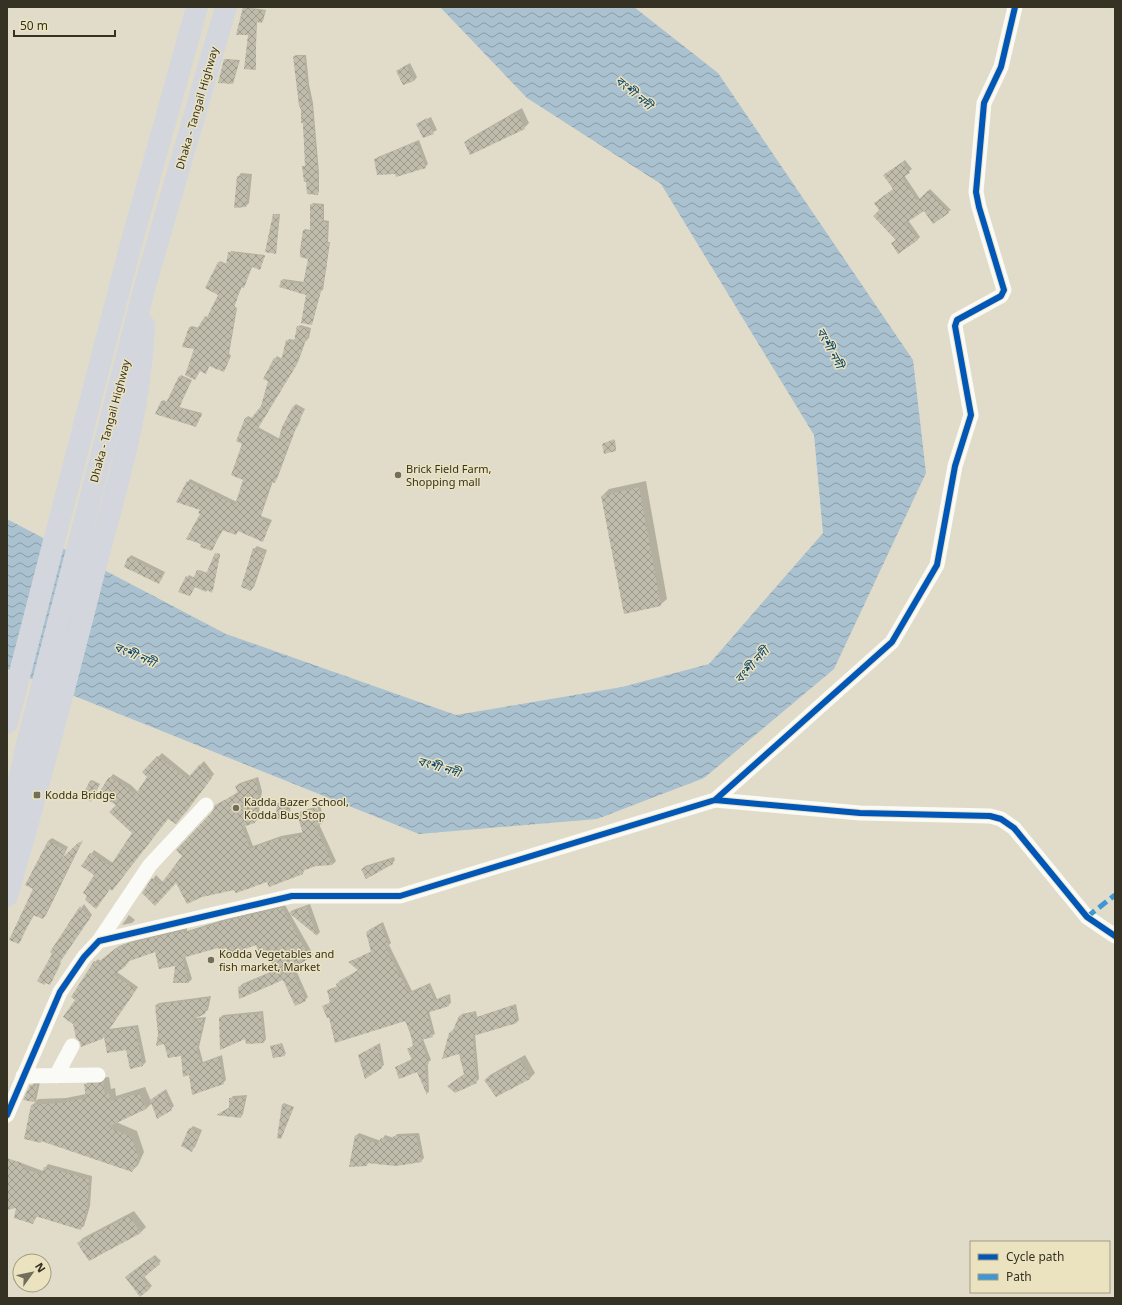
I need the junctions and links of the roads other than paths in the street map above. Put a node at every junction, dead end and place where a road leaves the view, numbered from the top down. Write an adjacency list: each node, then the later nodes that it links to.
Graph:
1 (197, 7): 5 (highway)
2 (226, 7): 4 (highway, Dhaka - Tangail Highway)
3 (1015, 7): 6 (street)
4 (146, 282): 8 (highway, Dhaka - Tangail Highway); 9 (highway)
5 (7, 723)
6 (715, 800): 10 (street); 11 (street)
7 (206, 805): 11 (street)
8 (7, 838)
9 (7, 896)
10 (1115, 936)
11 (99, 941): 14 (street)
12 (72, 1046): 15 (street)
13 (98, 1075): 15 (street)
14 (22, 1076): 15 (street); 16 (street)
15 (56, 1076)
16 (7, 1115)

